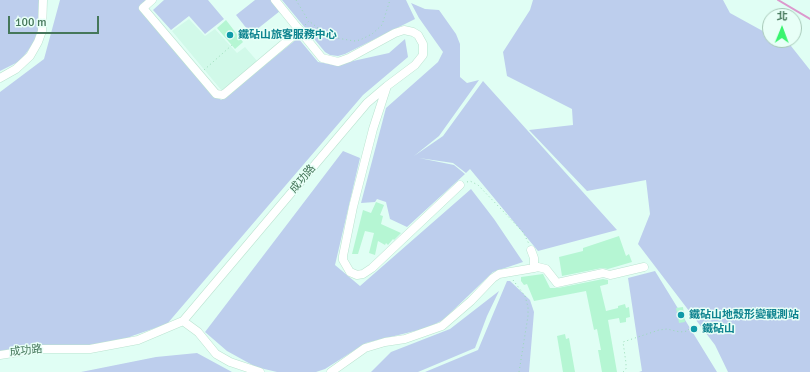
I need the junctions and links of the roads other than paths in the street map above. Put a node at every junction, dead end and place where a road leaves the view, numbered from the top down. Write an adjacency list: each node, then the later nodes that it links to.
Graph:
1 (43, 0): 5 (street)
2 (152, 0): 4 (street)
3 (275, 0): 4 (street, 成功路)
4 (300, 30): 6 (street, 成功路)
5 (0, 78)
6 (387, 86): 7 (street); 11 (street, 成功路)
7 (460, 185)
8 (531, 250): 10 (street)
9 (644, 267): 10 (street)
10 (534, 268): 14 (street)
11 (183, 321): 12 (street, 成功路); 13 (street)
12 (0, 354)
13 (260, 372)
14 (331, 372)

